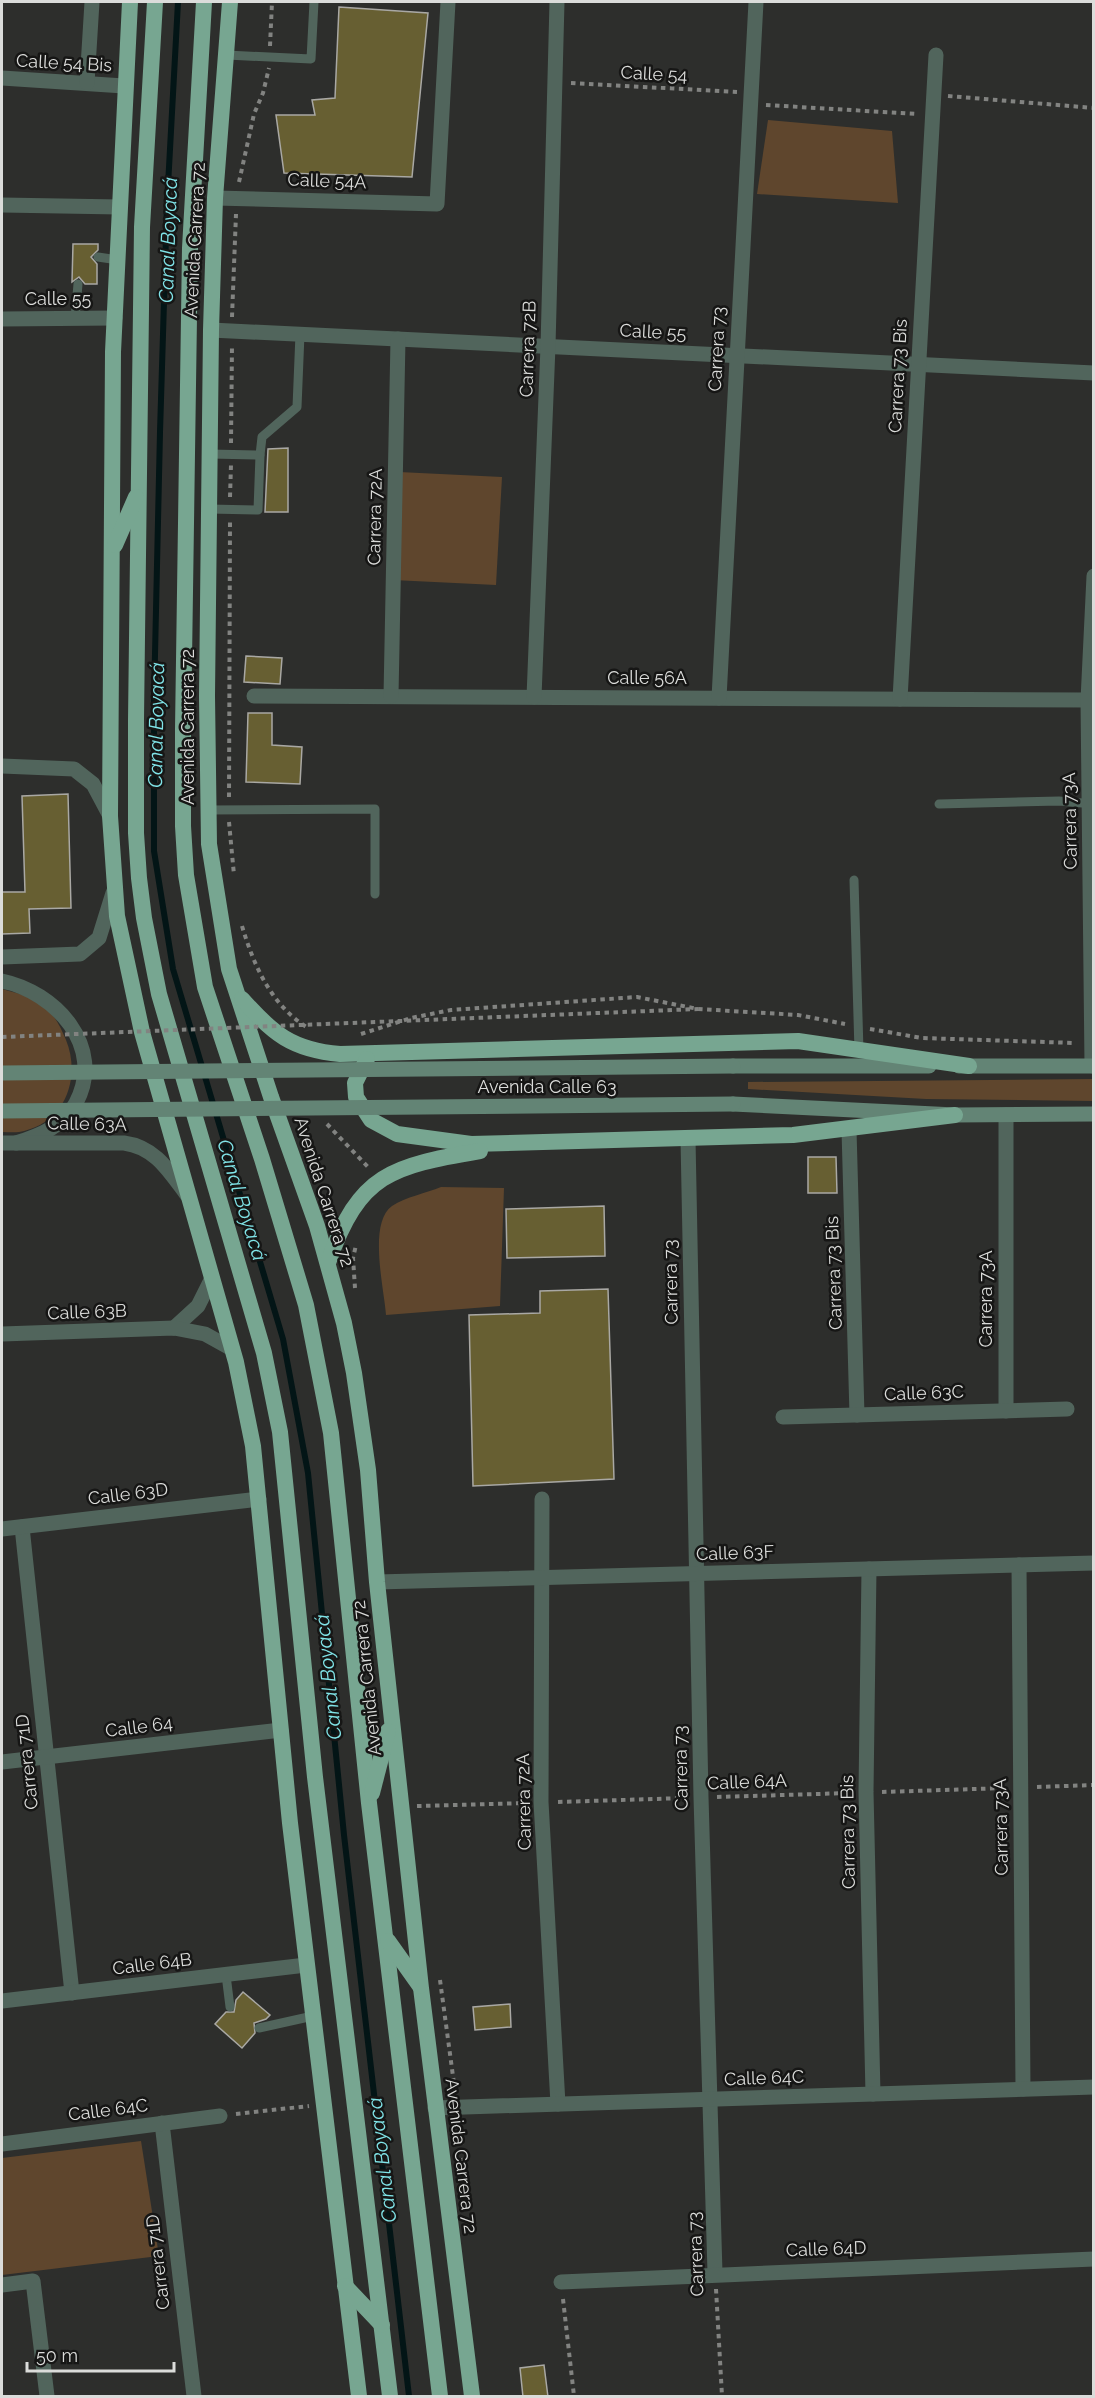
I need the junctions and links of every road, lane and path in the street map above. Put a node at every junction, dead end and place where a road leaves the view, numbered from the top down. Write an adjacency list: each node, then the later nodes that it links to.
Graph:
1 (92, 2): 16 (street)
2 (130, 2): 17 (highway)
3 (155, 2): 46 (highway)
4 (204, 2): 26 (highway, Avenida Carrera 72)
5 (230, 2): 11 (highway, Avenida Carrera 72)
6 (272, 2): 13 (path)
7 (314, 2): 13 (lane)
8 (448, 2): 23 (street, Calle 54A)
9 (557, 2): 15 (street, Carrera 72B)
10 (756, 2): 19 (street, Carrera 73)
11 (227, 55): 13 (lane); 22 (highway, Avenida Carrera 72)
12 (936, 55): 18 (street, Carrera 73 Bis)
13 (270, 57): 23 (path)
14 (2, 78): 16 (street, Calle 54 Bis)
15 (555, 82): 19 (path, Calle 54); 37 (street, Carrera 72B)
16 (87, 83): 17 (street, Calle 54 Bis)
17 (124, 86): 25 (highway)
18 (933, 94): 20 (path); 21 (street, Carrera 73 Bis)
19 (750, 99): 21 (path, Calle 54); 38 (street, Carrera 73)
20 (1094, 108)
21 (932, 115): 39 (street, Carrera 73 Bis)
22 (215, 198): 23 (street, Calle 54A); 26 (highway); 33 (highway, Avenida Carrera 72)
23 (236, 198): 34 (path)
24 (2, 205): 25 (street)
25 (120, 207): 28 (highway)
26 (190, 248): 41 (highway, Avenida Carrera 72)
27 (98, 257): 28 (lane)
28 (118, 260): 31 (highway)
29 (78, 284): 30 (lane)
30 (75, 318): 31 (street, Calle 55); 32 (street, Calle 55)
31 (115, 318): 49 (highway)
32 (2, 319)
33 (211, 330): 34 (street, Calle 55); 42 (highway, Avenida Carrera 72)
34 (232, 331): 35 (street, Calle 55); 43 (path)
35 (300, 334): 36 (street, Calle 55); 44 (lane)
36 (398, 339): 37 (street, Calle 55); 56 (street, Carrera 72A)
37 (548, 346): 38 (street, Calle 55); 57 (street, Carrera 72B)
38 (736, 356): 39 (street, Calle 55); 58 (street, Carrera 73)
39 (918, 364): 40 (street, Calle 55); 59 (street, Carrera 73 Bis)
40 (1094, 373)
41 (186, 454): 45 (highway); 52 (highway, Avenida Carrera 72)
42 (210, 454): 43 (lane); 45 (highway, Avenida Carrera 72)
43 (231, 455): 44 (lane); 48 (path)
44 (260, 455): 48 (lane)
45 (209, 482): 47 (highway, Avenida Carrera 72)
46 (140, 489): 49 (highway); 75 (highway)
47 (209, 509): 48 (lane); 50 (highway, Avenida Carrera 72)
48 (230, 510): 54 (path)
49 (112, 551): 66 (highway)
50 (208, 554): 52 (highway); 53 (highway, Avenida Carrera 72)
51 (1094, 576): 60 (street, Carrera 73A)
52 (185, 577): 126 (highway, Avenida Carrera 72)
53 (207, 696): 54 (path); 64 (highway, Avenida Carrera 72)
54 (229, 696): 55 (path); 65 (path)
55 (254, 696): 56 (street, Calle 56A)
56 (391, 696): 57 (street, Calle 56A)
57 (534, 697): 58 (street, Calle 56A)
58 (719, 698): 59 (street, Calle 56A)
59 (900, 699): 60 (street, Calle 56A)
60 (1088, 700): 63 (street, Carrera 73A)
61 (2, 766): 66 (street)
62 (939, 804): 63 (lane)
63 (1091, 804): 87 (street, Carrera 73A)
64 (207, 810): 65 (lane); 76 (highway, Avenida Carrera 72)
65 (229, 810): 68 (path); 70 (lane)
66 (110, 816): 69 (highway)
67 (854, 880): 78 (lane)
68 (235, 883)
69 (114, 887): 72 (highway); 73 (street)
70 (375, 894)
71 (242, 925): 79 (path)
72 (122, 943): 75 (highway); 80 (highway)
73 (2, 957)
74 (2, 981): 95 (street)
75 (157, 986): 80 (highway); 152 (highway)
76 (236, 993): 84 (highway); 98 (highway, Avenida Carrera 72)
77 (698, 1010): 78 (path); 81 (path); 82 (path, bridge)
78 (859, 1027): 83 (path); 85 (lane)
79 (312, 1030)
80 (142, 1032): 97 (highway)
81 (359, 1035)
82 (2, 1037)
83 (1073, 1043)
84 (371, 1053): 85 (highway); 96 (highway)
85 (860, 1058): 86 (highway); 88 (main road, Avenida Calle 63, bridge)
86 (969, 1066): 87 (main road)
87 (1093, 1066)
88 (2, 1073)
89 (2, 1111): 92 (main road, Avenida Calle 63, bridge)
90 (1094, 1114): 91 (main road, Avenida Calle 63)
91 (1006, 1115): 92 (main road, Avenida Calle 63); 104 (street, Carrera 73A)
92 (956, 1116): 93 (highway)
93 (849, 1130): 94 (highway); 105 (street, Carrera 73 Bis)
94 (688, 1139): 96 (highway); 114 (street, Carrera 73)
95 (9, 1143): 97 (street, Calle 63A)
96 (519, 1144): 98 (highway)
97 (187, 1195): 99 (highway)
98 (327, 1263): 116 (highway, Avenida Carrera 72)
99 (212, 1278): 100 (street); 102 (highway)
100 (174, 1328): 101 (street, Calle 63B); 102 (street, Calle 63B)
101 (2, 1334)
102 (232, 1349): 107 (highway)
103 (1066, 1408): 104 (street, Calle 63C)
104 (1005, 1411): 105 (street, Calle 63C)
105 (857, 1414): 106 (street, Calle 63C)
106 (783, 1417)
107 (259, 1499): 109 (street, Calle 63D); 118 (highway)
108 (542, 1499): 115 (street, Carrera 72A)
109 (22, 1527): 110 (street, Calle 63D); 119 (street, Carrera 71D)
110 (2, 1529)
111 (1094, 1563): 112 (street, Calle 63F)
112 (1019, 1565): 113 (street, Calle 63F); 122 (street, Carrera 73A)
113 (869, 1569): 114 (street, Calle 63F); 123 (street, Carrera 73 Bis)
114 (697, 1574): 115 (street, Calle 63F); 124 (street, Carrera 73)
115 (543, 1578): 116 (street, Calle 63F); 125 (street, Carrera 72A)
116 (377, 1582): 117 (highway, Avenida Carrera 72)
117 (391, 1720): 126 (highway); 127 (highway, Avenida Carrera 72)
118 (281, 1730): 119 (street, Calle 64); 129 (highway)
119 (46, 1757): 120 (street, Calle 64); 132 (street, Carrera 71D)
120 (2, 1762)
121 (1094, 1785): 122 (path, Calle 64A)
122 (1020, 1788): 123 (path, Calle 64A); 138 (street, Carrera 73A)
123 (866, 1792): 124 (path, Calle 64A); 139 (street, Carrera 73 Bis)
124 (701, 1797): 125 (path, Calle 64A); 140 (street, Carrera 73)
125 (541, 1802): 127 (path, Calle 64A); 142 (street, Carrera 72A)
126 (369, 1803): 128 (highway, Avenida Carrera 72)
127 (401, 1806): 131 (highway, Avenida Carrera 72)
128 (385, 1937): 131 (highway); 157 (highway, Avenida Carrera 72)
129 (306, 1965): 130 (street, Calle 64B); 135 (highway)
130 (226, 1975): 132 (street, Calle 64B); 134 (lane)
131 (421, 1988): 143 (highway, Avenida Carrera 72)
132 (72, 1993): 133 (street, Calle 64B)
133 (2, 2001)
134 (230, 2007)
135 (313, 2016): 136 (lane); 141 (highway)
136 (259, 2028)
137 (1094, 2087): 138 (street, Calle 64C)
138 (1023, 2089): 139 (street, Calle 64C)
139 (873, 2094): 140 (street, Calle 64C)
140 (710, 2099): 142 (street, Calle 64C); 148 (street, Carrera 73)
141 (324, 2104): 144 (path); 151 (highway)
142 (558, 2104): 143 (street, Calle 64C)
143 (435, 2108): 158 (highway, Avenida Carrera 72)
144 (220, 2116): 145 (street, Calle 64C)
145 (162, 2123): 146 (street, Calle 64C); 154 (street, Carrera 71D)
146 (2, 2144)
147 (1094, 2259): 148 (street, Calle 64D)
148 (716, 2273): 149 (street, Calle 64D); 160 (path, Carrera 73)
149 (561, 2282): 159 (path)
150 (2, 2285): 153 (street)
151 (345, 2286): 152 (highway); 155 (highway)
152 (382, 2325): 156 (highway)
153 (47, 2397)
154 (194, 2397)
155 (359, 2397)
156 (390, 2397)
157 (440, 2397)
158 (472, 2397)
159 (574, 2397)
160 (722, 2397)

